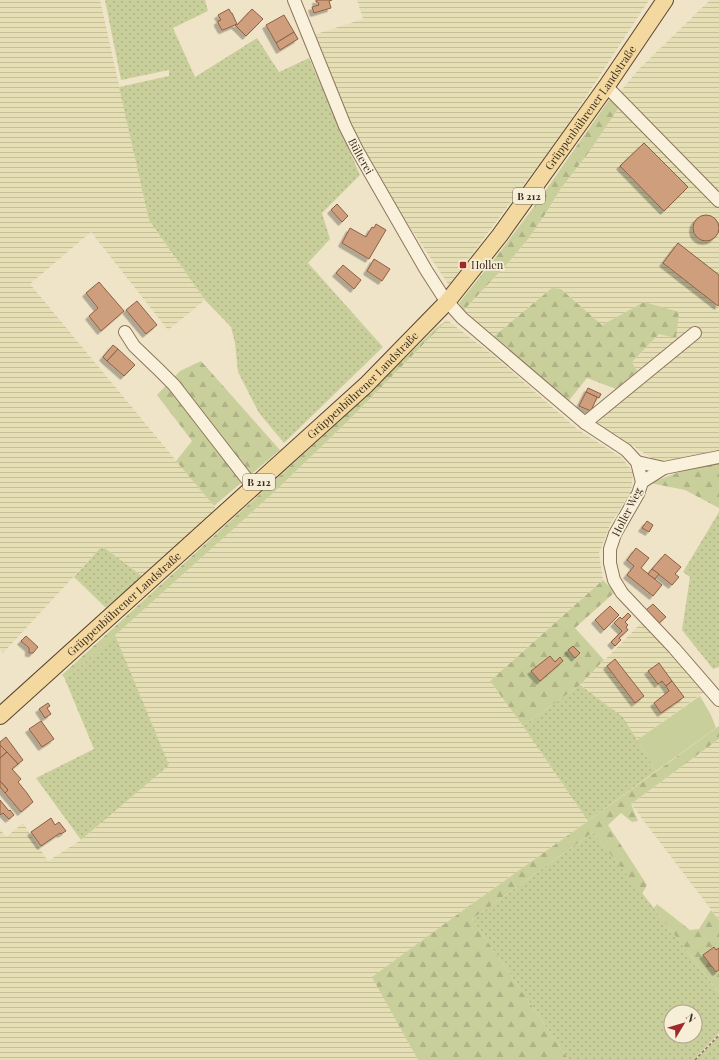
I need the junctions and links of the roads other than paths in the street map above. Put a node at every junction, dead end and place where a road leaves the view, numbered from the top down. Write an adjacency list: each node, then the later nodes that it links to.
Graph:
1 (294, 0): 5 (street, Bülterei)
2 (665, 0): 3 (main road, Grüppenbührener Landstraße / B 212)
3 (606, 87): 4 (street); 5 (main road, Grüppenbührener Landstraße / B 212)
4 (719, 201)
5 (447, 302): 8 (street); 13 (main road, Grüppenbührener Landstraße / B 212)
6 (125, 332): 13 (street)
7 (695, 333): 8 (street)
8 (585, 423): 10 (street)
9 (719, 457): 11 (street)
10 (637, 462): 11 (street); 12 (street, Holler Weg)
11 (664, 468): 12 (street)
12 (642, 482): 14 (street, Holler Weg)
13 (253, 487): 15 (main road, Grüppenbührener Landstraße / B 212)
14 (719, 700)
15 (0, 716)

